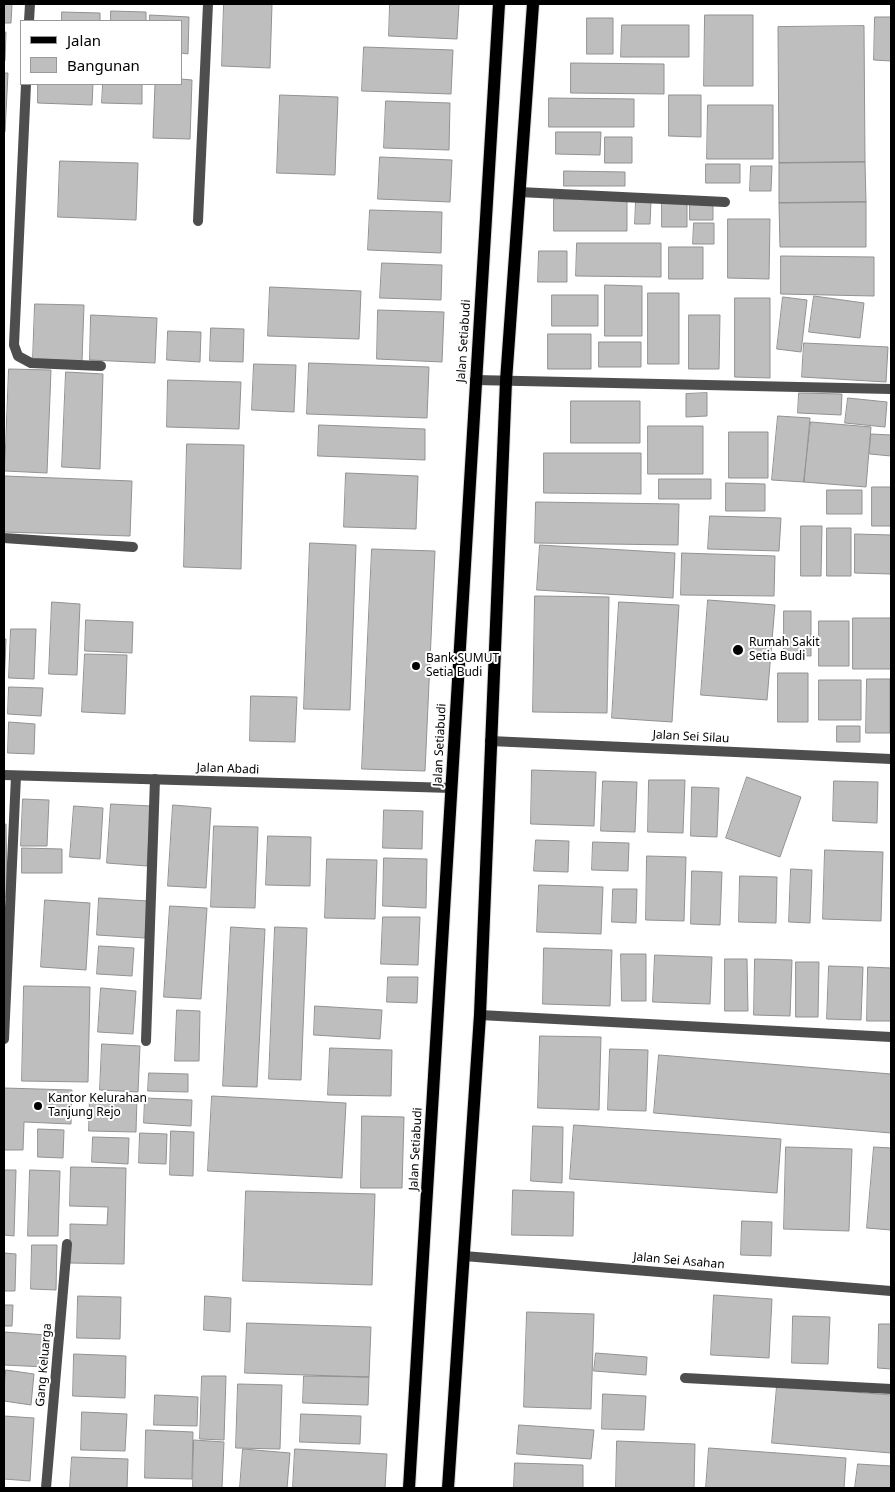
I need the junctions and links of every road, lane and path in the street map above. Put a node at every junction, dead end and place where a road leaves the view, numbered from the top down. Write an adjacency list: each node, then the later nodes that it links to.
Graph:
1 (30, 4): 5 (street)
2 (208, 4): 9 (street)
3 (499, 4): 11 (main road, Jalan Setiabudi)
4 (534, 4): 7 (main road)
5 (30, 20)
6 (26, 85): 10 (street)
7 (518, 192): 8 (street); 12 (main road)
8 (725, 202)
9 (198, 220)
10 (101, 366)
11 (475, 380): 12 (street); 21 (main road, Jalan Setiabudi)
12 (506, 381): 13 (street); 16 (main road)
13 (891, 389)
14 (4, 538): 15 (street)
15 (133, 547)
16 (490, 741): 17 (street, Jalan Sei Silau); 22 (main road)
17 (891, 759)
18 (4, 775): 19 (street, Jalan Abadi)
19 (16, 776): 20 (street, Jalan Abadi); 24 (street)
20 (155, 779): 21 (street, Jalan Abadi); 25 (street)
21 (452, 788): 32 (main road, Jalan Setiabudi)
22 (480, 1014): 23 (street); 27 (main road)
23 (891, 1037)
24 (4, 1039)
25 (146, 1042)
26 (67, 1244): 31 (street, Gang Keluarga)
27 (464, 1256): 28 (street, Jalan Sei Asahan); 33 (main road)
28 (891, 1291)
29 (684, 1378): 30 (street)
30 (891, 1389)
31 (46, 1488)
32 (409, 1488)
33 (448, 1488)

